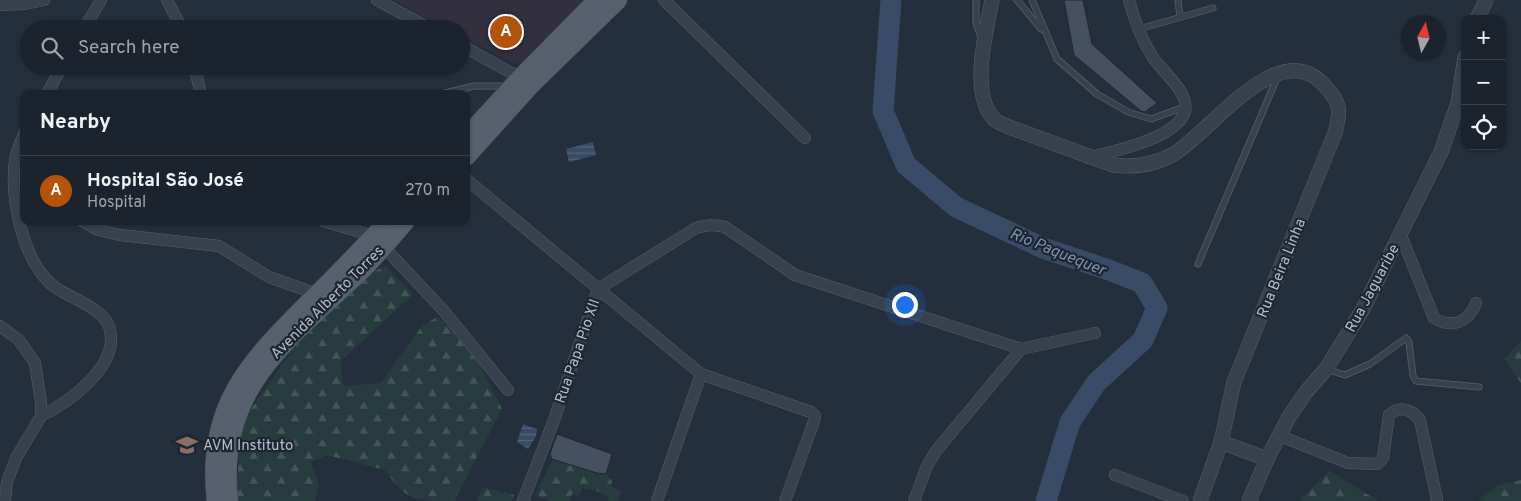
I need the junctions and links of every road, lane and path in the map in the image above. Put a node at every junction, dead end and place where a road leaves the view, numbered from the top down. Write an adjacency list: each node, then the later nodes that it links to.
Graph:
1 (101, 0): 20 (street)
2 (167, 0): 21 (street)
3 (377, 0): 19 (street)
4 (597, 0): 30 (main road)
5 (618, 0): 30 (main road)
6 (664, 0): 36 (street)
7 (976, 0): 24 (lane)
8 (992, 0): 24 (street)
9 (1018, 0): 23 (lane)
10 (1032, 0): 23 (lane)
11 (1129, 0): 22 (street)
12 (1178, 0): 18 (lane)
13 (1486, 0): 17 (street)
14 (42, 1): 15 (street)
15 (0, 5)
16 (1213, 8): 18 (lane)
17 (1479, 15)
18 (1180, 17): 22 (lane)
19 (412, 19)
20 (89, 20)
21 (177, 20)
22 (1140, 29): 34 (street)
23 (1044, 32): 34 (lane)
24 (984, 43): 39 (street)
25 (470, 51): 30 (street)
26 (1465, 60): 48 (street, Rua Jaguaribe)
27 (1279, 74): 39 (street); 50 (lane); 63 (street, Rua Beira Linha)
28 (57, 75): 31 (street)
29 (196, 75): 32 (street)
30 (521, 83): 33 (lane); 35 (main road); 38 (main road)
31 (49, 90)
32 (200, 90)
33 (458, 90)
34 (1185, 107): 39 (street)
35 (470, 133)
36 (805, 138)
37 (20, 145): 40 (street)
38 (470, 152)
39 (1088, 158)
40 (19, 177): 42 (street)
41 (470, 182): 51 (street)
42 (20, 225)
43 (20, 225): 61 (street)
44 (91, 225): 52 (street)
45 (345, 225): 49 (street)
46 (386, 225): 49 (main road, Avenida Alberto Torres)
47 (401, 225): 49 (main road, Avenida Alberto Torres)
48 (1400, 233): 53 (street); 57 (street, Rua Jaguaribe)
49 (379, 241): 52 (main road, Avenida Alberto Torres); 60 (street); 69 (main road, Avenida Alberto Torres)
50 (1198, 264)
51 (598, 289): 56 (street, Rua Papa Pio XII); 58 (street); 70 (street, Rua Papa Pio XII)
52 (317, 294): 68 (main road, Avenida Alberto Torres)
53 (1476, 303)
54 (0, 326): 61 (street)
55 (1095, 334): 56 (street, Rua Papa Pio XII)
56 (1021, 349): 73 (street)
57 (1326, 369): 59 (lane); 62 (street, Rua Jaguaribe)
58 (701, 374): 71 (street); 72 (street)
59 (1479, 387)
60 (508, 390)
61 (41, 416): 67 (street)
62 (1280, 436): 64 (street, Rua Jaguaribe); 66 (street)
63 (1221, 442): 64 (street); 75 (street, Rua Beira Linha)
64 (1267, 460): 76 (street, Rua Jaguaribe)
65 (1115, 475): 74 (street)
66 (1436, 500)
67 (4, 501)
68 (216, 501)
69 (229, 501)
70 (522, 501)
71 (656, 501)
72 (785, 501)
73 (914, 501)
74 (1183, 501)
75 (1200, 501)
76 (1249, 501)

